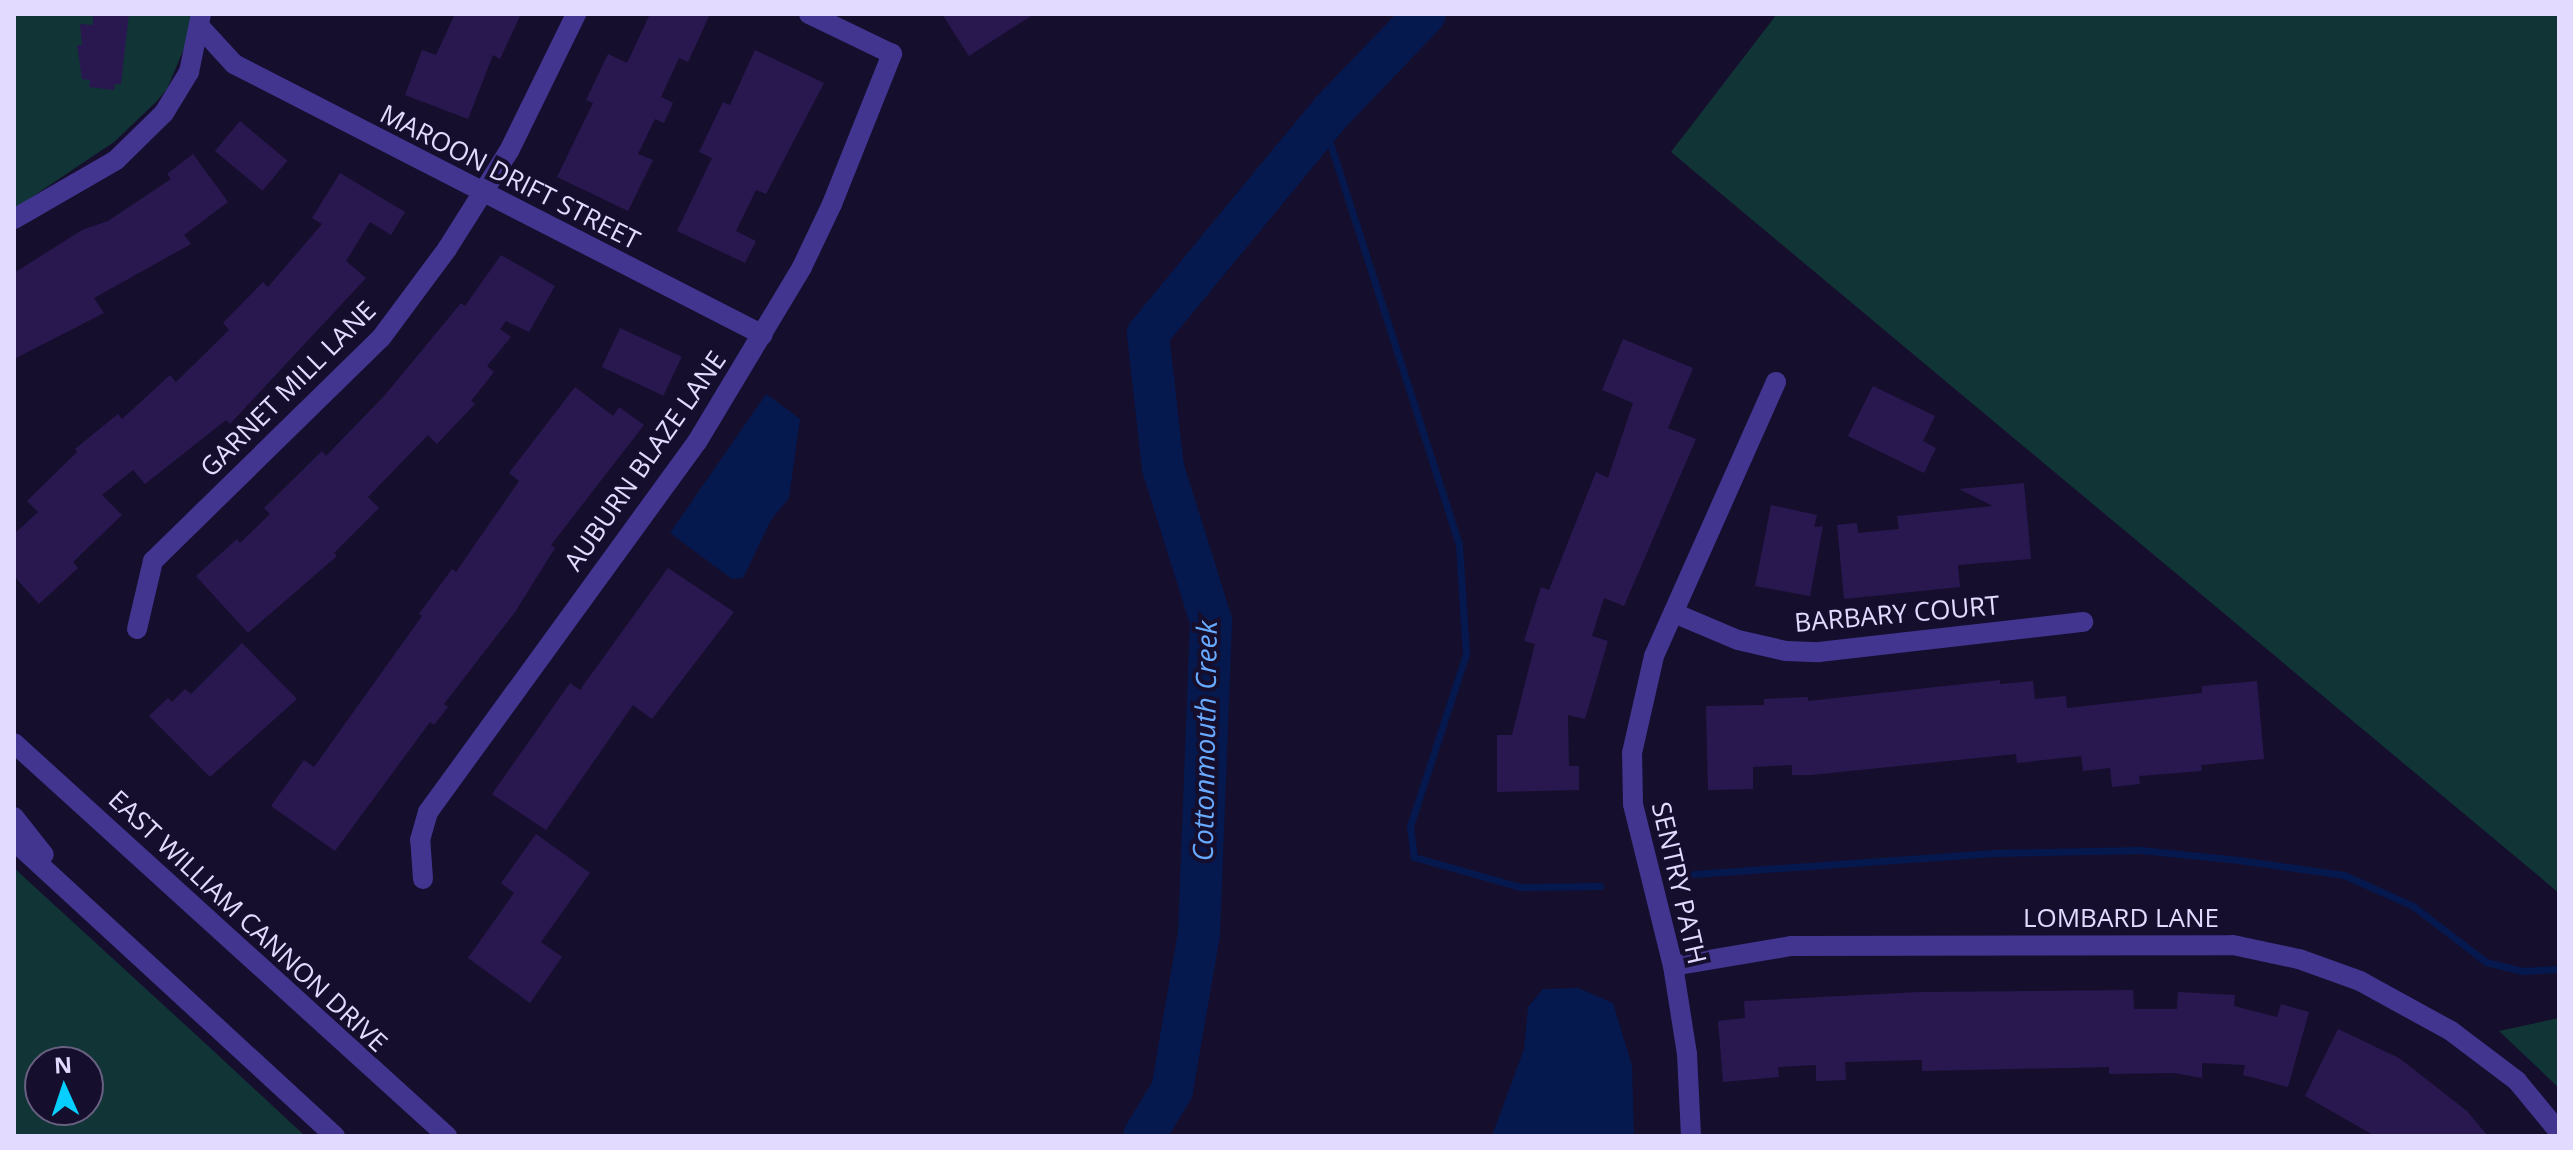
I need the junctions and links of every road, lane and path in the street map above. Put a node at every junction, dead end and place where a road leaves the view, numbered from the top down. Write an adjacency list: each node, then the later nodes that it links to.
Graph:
1 (576, 14): 6 (street, GARNET MILL LANE)
2 (809, 14): 8 (street, AUBURN BLAZE LANE)
3 (201, 21): 4 (street); 5 (street)
4 (234, 64): 5 (street); 6 (street, MAROON DRIFT STREET)
5 (189, 72): 7 (street)
6 (482, 193): 8 (street, MAROON DRIFT STREET); 12 (street, GARNET MILL LANE)
7 (14, 219)
8 (763, 335): 16 (street, AUBURN BLAZE LANE)
9 (1776, 382): 10 (street, SENTRY PATH)
10 (1674, 613): 11 (street, BARBARY COURT); 18 (street, SENTRY PATH)
11 (2083, 622)
12 (137, 629)
13 (14, 743): 21 (street, EAST WILLIAM CANNON DRIVE)
14 (14, 817): 17 (street)
15 (14, 841): 17 (street)
16 (423, 879)
17 (125, 945): 20 (street)
18 (1673, 966): 19 (street, LOMBARD LANE); 22 (street, SENTRY PATH)
19 (2559, 1132)
20 (335, 1136)
21 (447, 1136)
22 (1691, 1136)

